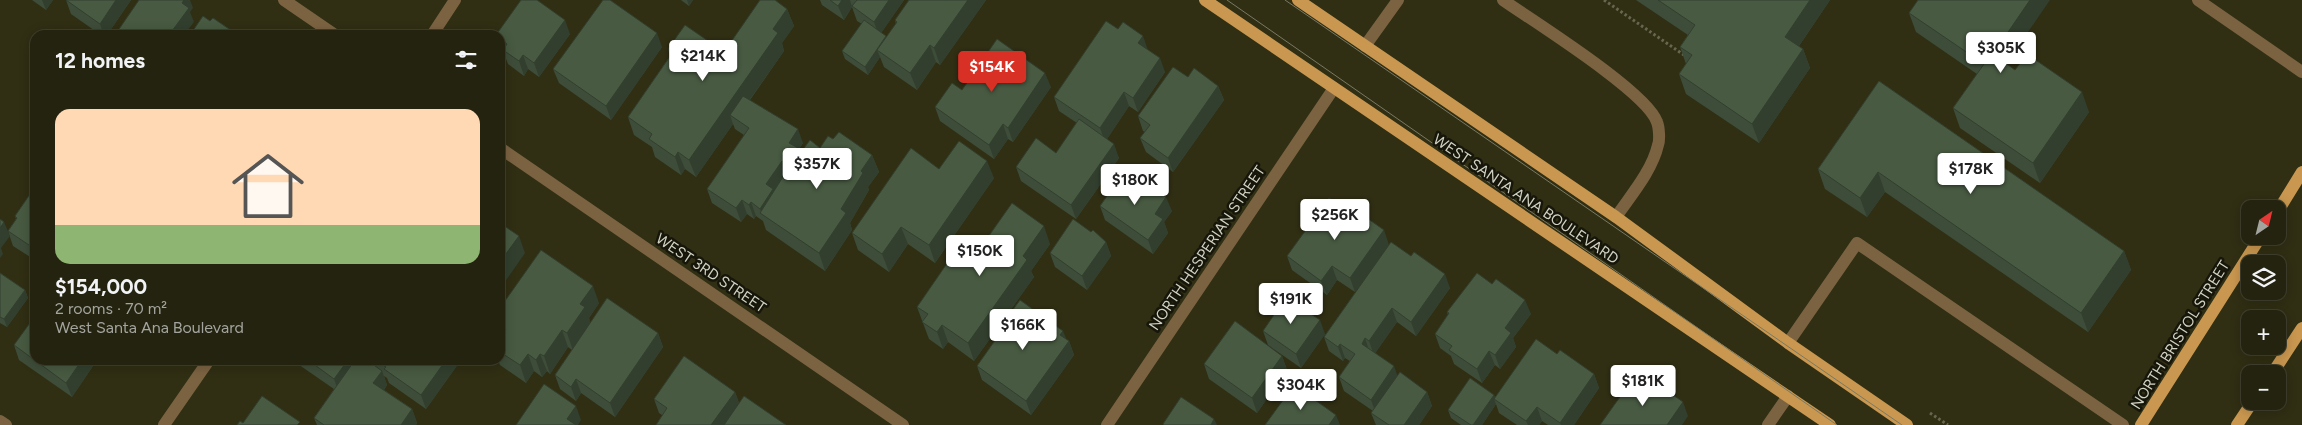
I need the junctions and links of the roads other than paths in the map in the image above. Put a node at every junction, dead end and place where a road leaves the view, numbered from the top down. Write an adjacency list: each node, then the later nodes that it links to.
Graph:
1 (284, 0): 8 (street)
2 (455, 0): 9 (street)
3 (1205, 0): 12 (main road, WEST SANTA ANA BOULEVARD)
4 (1298, 0): 10 (main road)
5 (1398, 0): 10 (street)
6 (1503, 0): 16 (street)
7 (2198, 0): 11 (street)
8 (328, 30)
9 (435, 30)
10 (1365, 46): 16 (main road)
11 (2302, 72)
12 (1334, 88): 22 (main road, WEST SANTA ANA BOULEVARD); 28 (street, NORTH HESPERIAN STREET)
13 (505, 151): 27 (street, WEST 3RD STREET)
14 (2302, 172): 15 (main road)
15 (2284, 200)
16 (1616, 217): 19 (main road)
17 (2255, 245): 33 (main road, NORTH BRISTOL STREET)
18 (2302, 328): 21 (main road)
19 (1788, 343): 31 (main road); 32 (street)
20 (206, 365): 26 (street)
21 (2278, 365)
22 (1788, 396): 29 (street); 30 (main road, WEST SANTA ANA BOULEVARD)
23 (2247, 410): 34 (main road)
24 (0, 421): 25 (street)
25 (6, 425)
26 (164, 425)
27 (903, 425)
28 (1107, 425)
29 (1768, 425)
30 (1830, 425)
31 (1906, 425)
32 (2123, 425)
33 (2141, 425)
34 (2237, 425)

